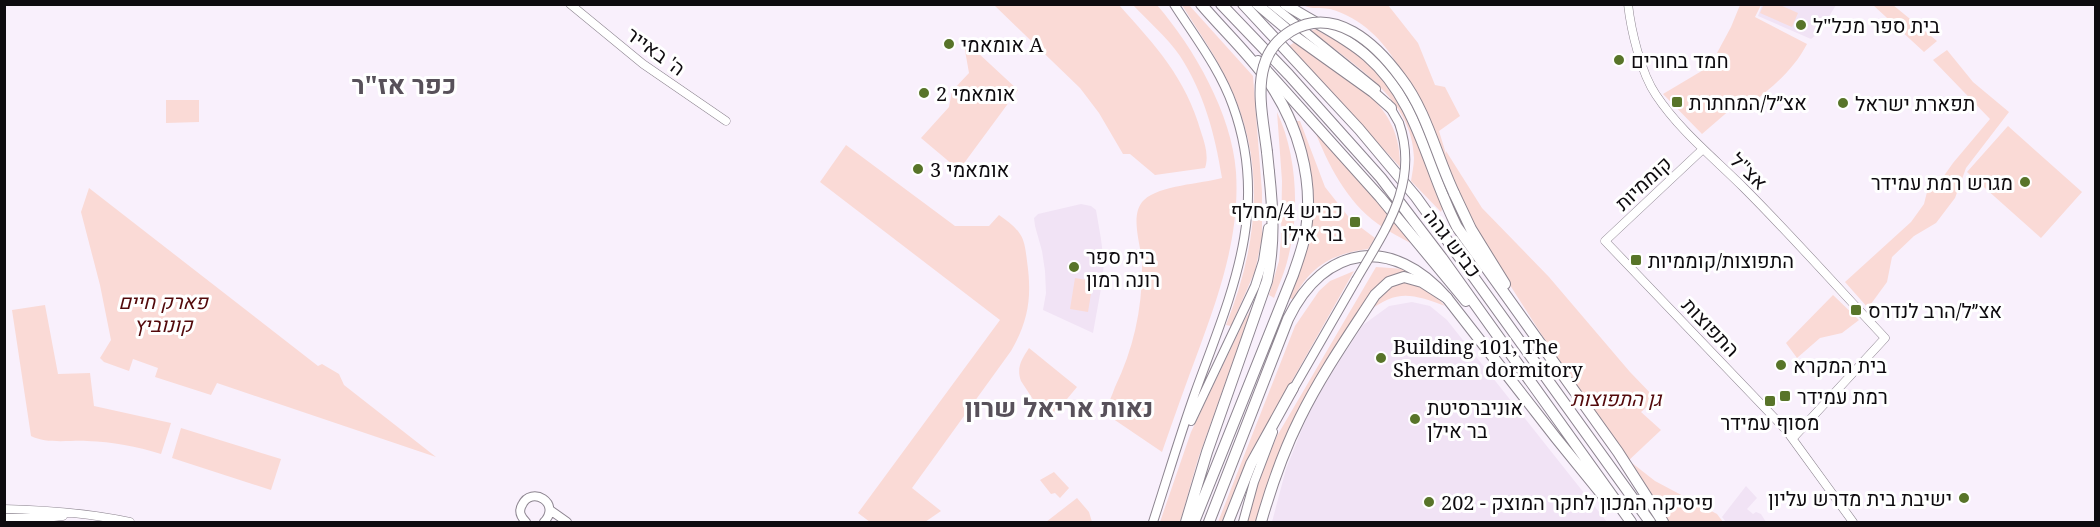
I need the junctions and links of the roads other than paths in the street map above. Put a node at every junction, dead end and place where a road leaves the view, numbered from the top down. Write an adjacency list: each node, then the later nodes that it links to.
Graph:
1 (570, 4): 11 (street, ה' באייר)
2 (1174, 4): 20 (main road)
3 (1203, 4): 17 (highway); 31 (highway)
4 (1221, 4): 17 (highway, כביש גהה)
5 (1243, 4): 38 (highway, כביש גהה)
6 (1257, 4): 10 (highway)
7 (1271, 4): 10 (main road)
8 (1285, 4): 16 (highway)
9 (1628, 4): 12 (street, אצ"ל)
10 (1391, 108): 18 (main road, bridge)
11 (726, 121)
12 (1703, 149): 14 (street, קוממיות); 19 (street, אצ"ל)
13 (1269, 172): 16 (highway, bridge); 20 (main road); 30 (highway)
14 (1605, 241): 19 (street, התפוצות)
15 (1447, 298): 32 (highway); 35 (highway); 36 (highway)
16 (1549, 356): 39 (highway)
17 (1520, 366): 37 (highway, כביש גהה)
18 (1293, 388): 33 (highway); 34 (main road)
19 (1792, 438): 40 (street, התפוצות)
20 (1164, 489): 29 (main road)
21 (4, 509): 23 (street)
22 (550, 510): 25 (main road); 27 (main road); 28 (main road)
23 (74, 514): 24 (street); 26 (street)
24 (4, 518)
25 (522, 520)
26 (130, 522)
27 (545, 522)
28 (567, 522)
29 (1153, 522)
30 (1186, 522)
31 (1194, 522)
32 (1209, 522)
33 (1228, 522)
34 (1243, 522)
35 (1261, 522)
36 (1626, 522)
37 (1630, 522)
38 (1650, 522)
39 (1663, 522)
40 (1853, 522)

